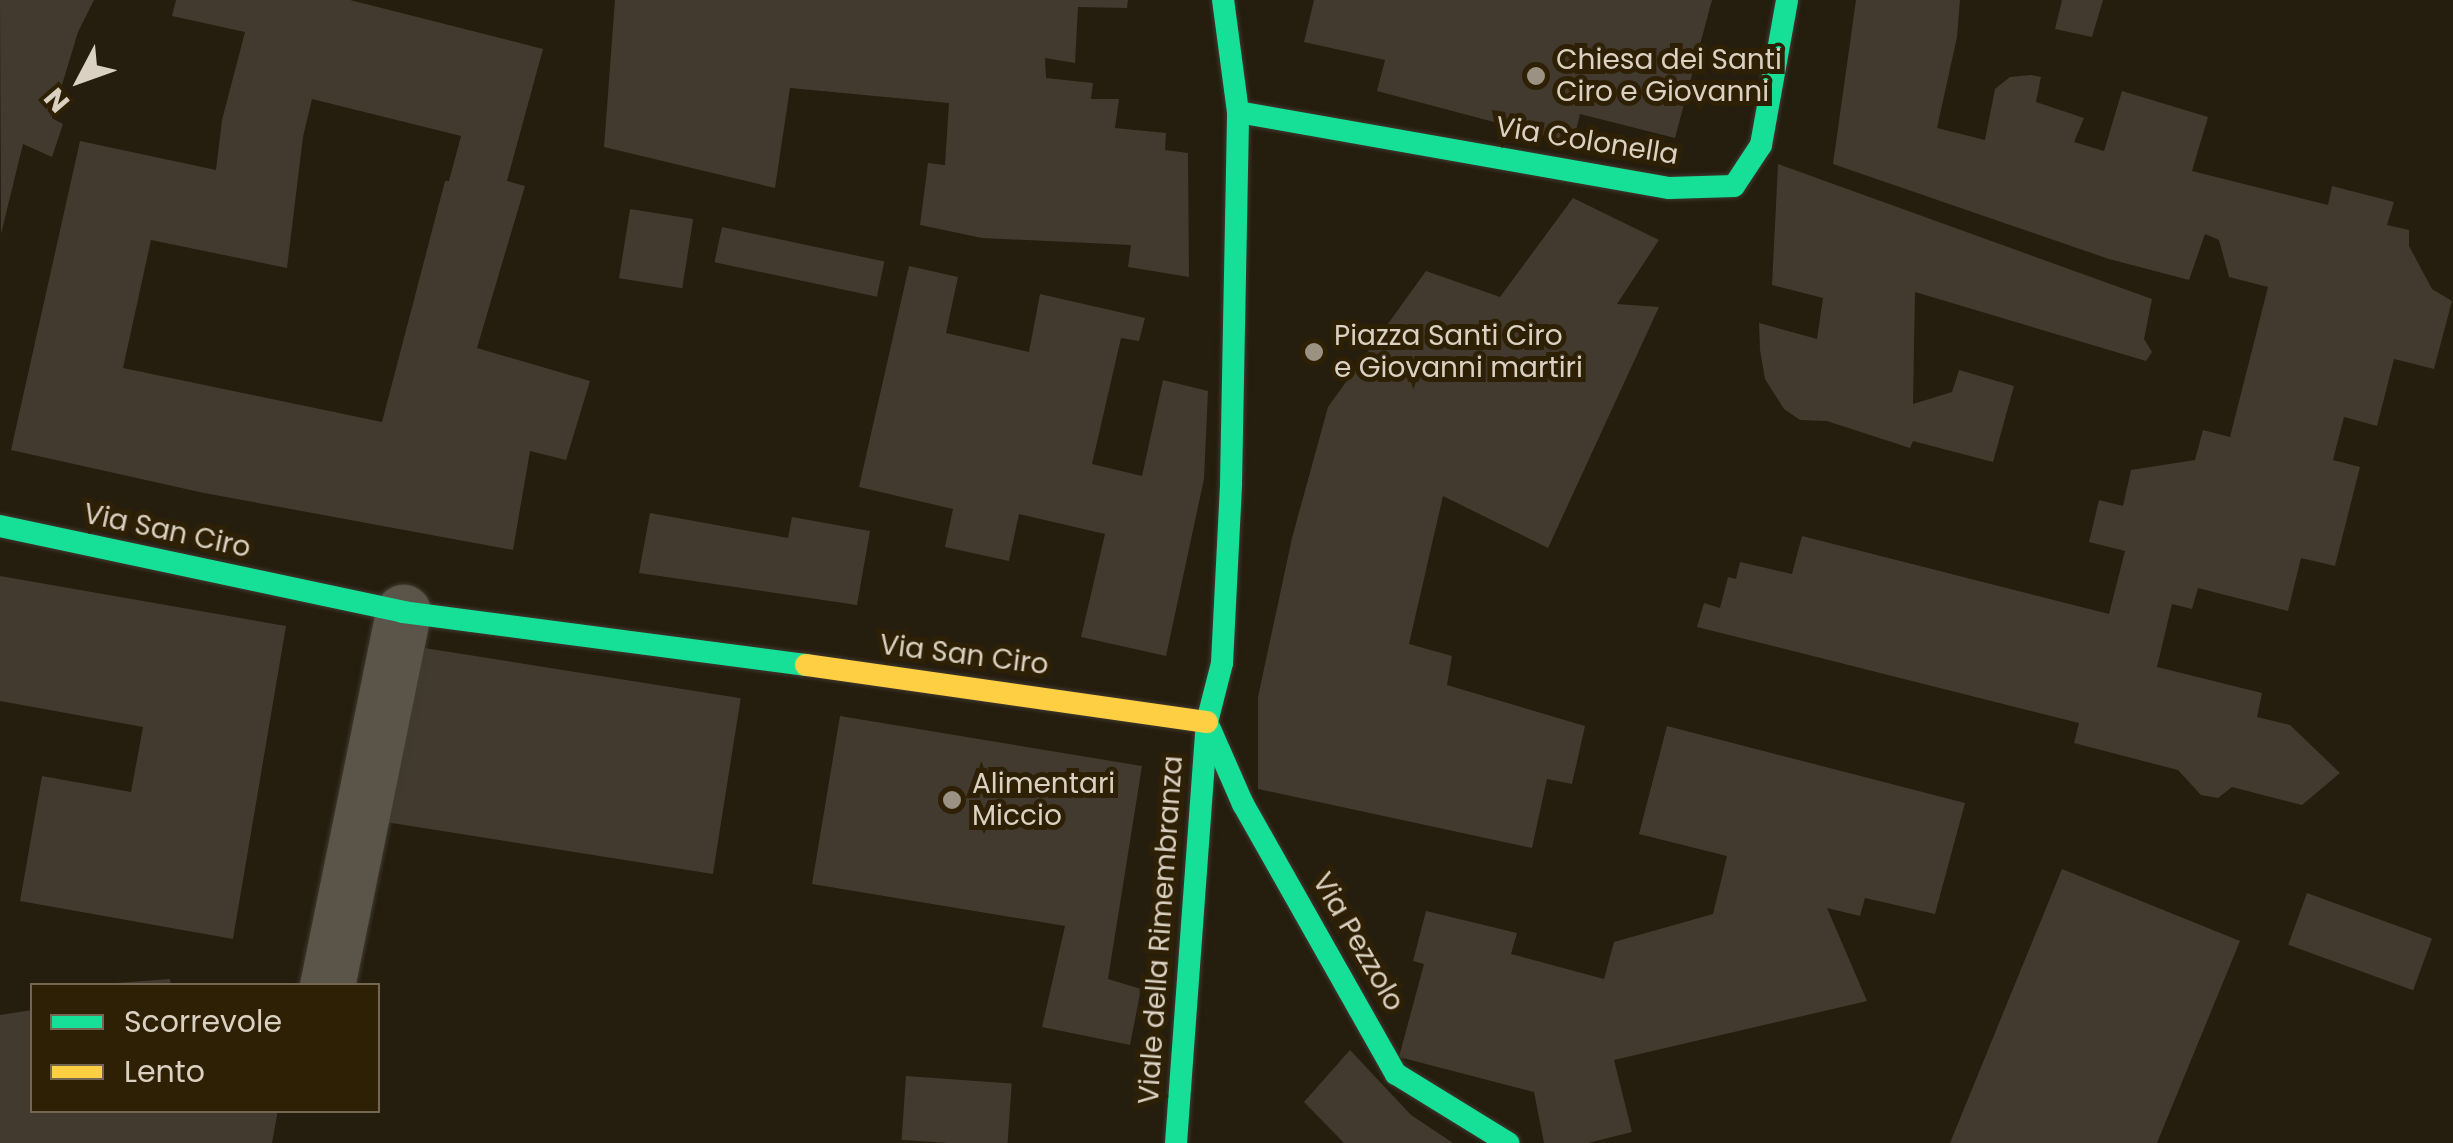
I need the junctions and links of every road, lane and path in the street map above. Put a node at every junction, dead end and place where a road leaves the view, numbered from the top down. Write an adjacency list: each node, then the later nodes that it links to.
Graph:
1 (1224, 0): 3 (street)
2 (1787, 0): 3 (street, Via Colonella)
3 (1238, 112): 6 (street)
4 (0, 526): 5 (street, Via San Ciro)
5 (402, 612): 6 (street, Via San Ciro); 7 (street)
6 (1206, 722): 8 (street, Viale della Rimembranza); 9 (street, Via Pezzolo)
7 (328, 983)
8 (1176, 1143)
9 (1508, 1143)

